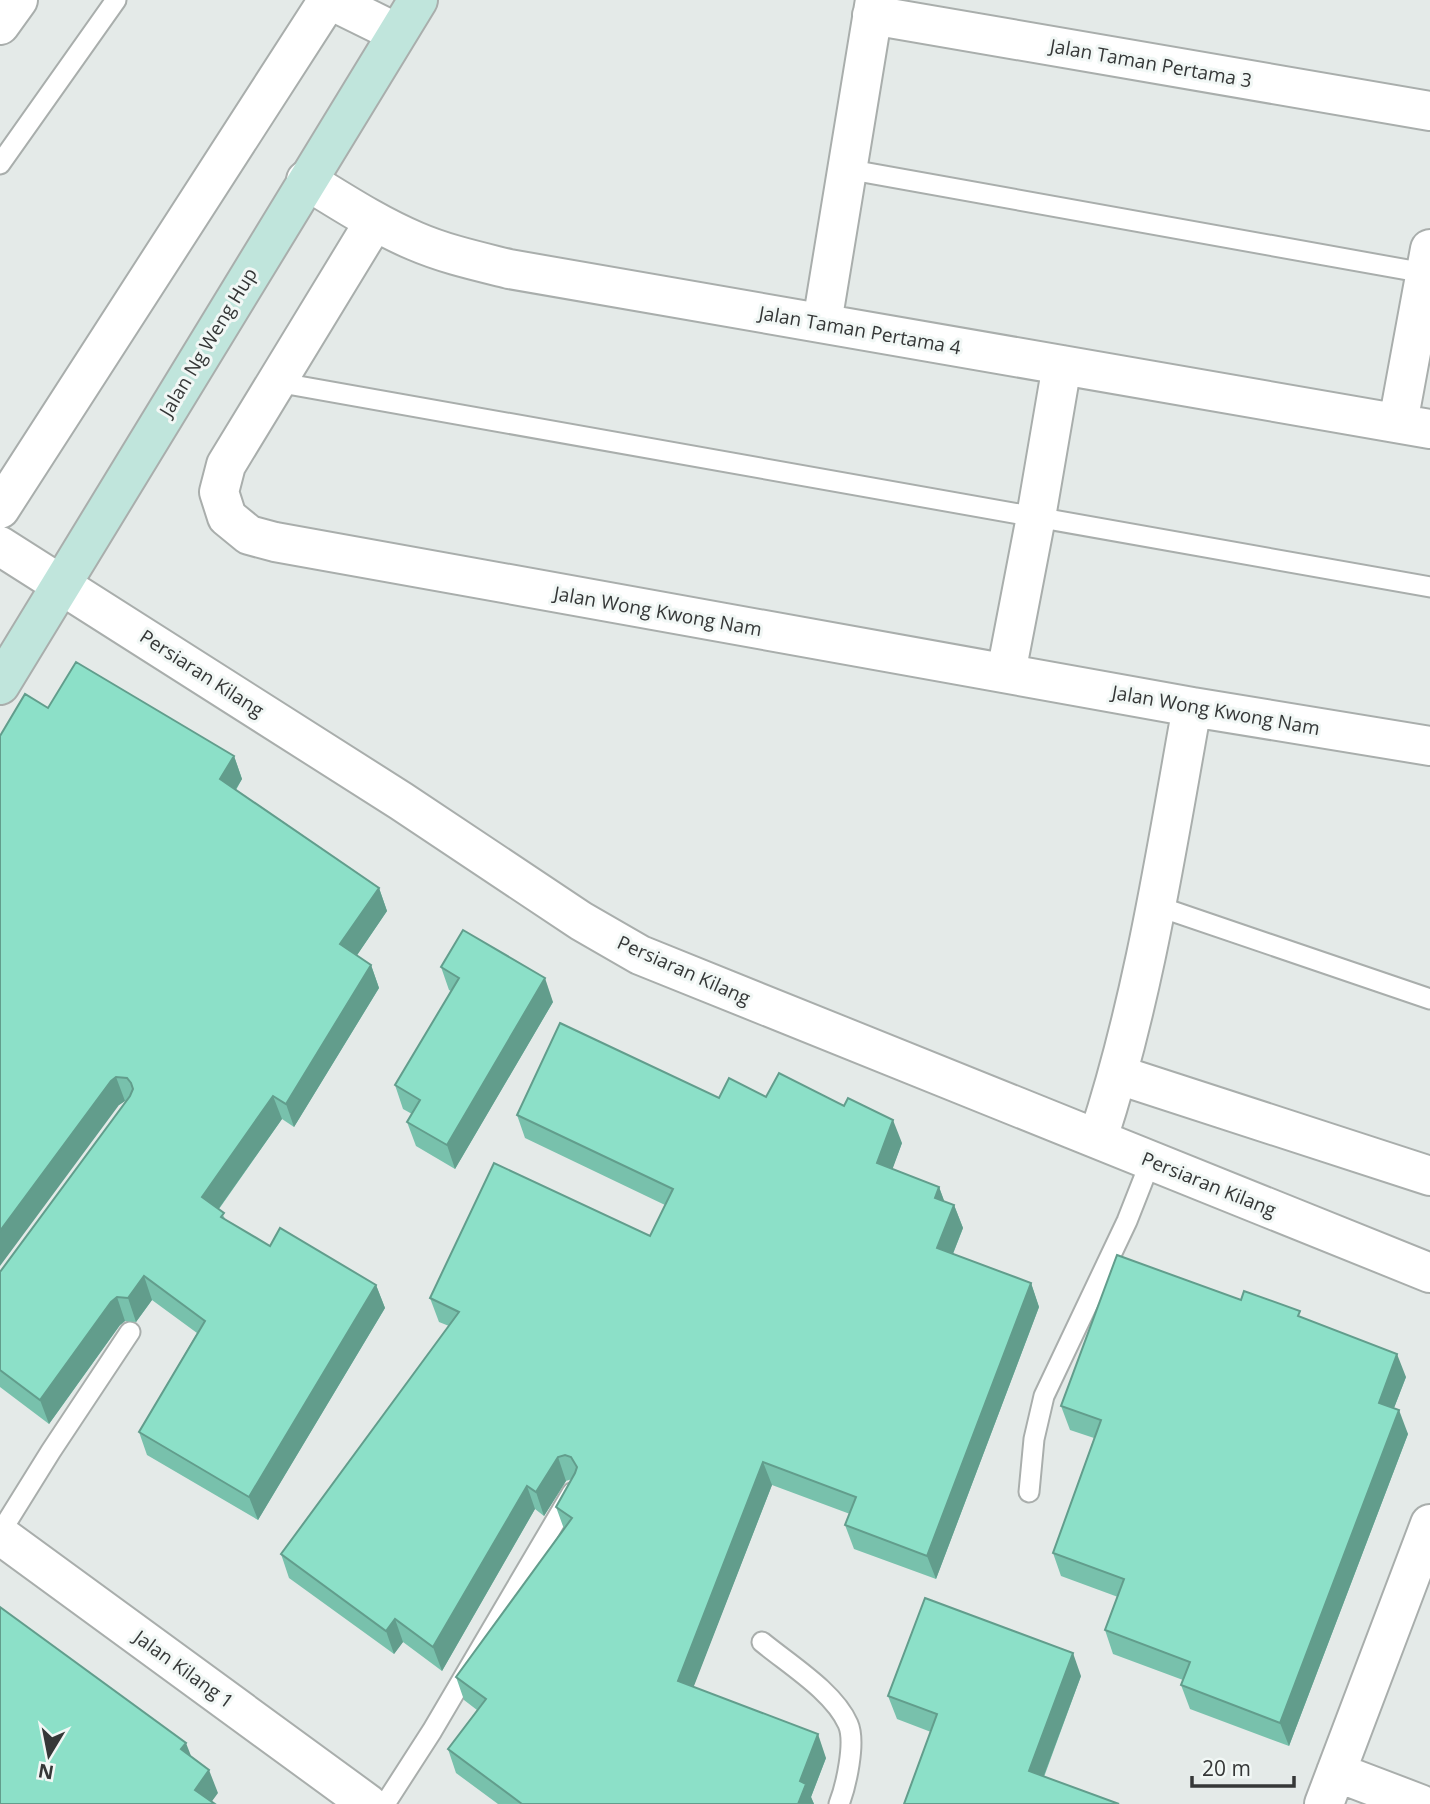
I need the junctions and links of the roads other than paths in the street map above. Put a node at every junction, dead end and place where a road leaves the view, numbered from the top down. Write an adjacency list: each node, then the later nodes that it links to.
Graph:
1 (18, 0): 6 (street)
2 (116, 0): 9 (lane)
3 (329, 0): 7 (street); 18 (street)
4 (418, 0): 7 (main road, Jalan Ng Weng Hup)
5 (873, 7): 8 (street, Jalan Taman Pertama 3); 10 (street)
6 (0, 25)
7 (397, 33): 11 (main road, Jalan Ng Weng Hup)
8 (1430, 111)
9 (0, 164)
10 (846, 169): 13 (lane); 14 (street)
11 (306, 180): 12 (street, Jalan Taman Pertama 4); 21 (main road, Jalan Ng Weng Hup)
12 (374, 222): 14 (street, Jalan Taman Pertama 4); 16 (street, Jalan Wong Kwong Nam)
13 (1428, 265): 17 (street)
14 (822, 323): 15 (street, Jalan Taman Pertama 4)
15 (1062, 365): 17 (street, Jalan Taman Pertama 4); 19 (street)
16 (276, 382): 19 (lane); 23 (street, Jalan Wong Kwong Nam)
17 (1414, 426)
18 (0, 509)
19 (1036, 517): 22 (lane); 23 (street)
20 (0, 546): 21 (street, Persiaran Kilang)
21 (60, 584): 24 (main road, Jalan Ng Weng Hup); 30 (street, Persiaran Kilang)
22 (1430, 587)
23 (1006, 673): 25 (street, Jalan Wong Kwong Nam)
24 (0, 685)
25 (1192, 707): 26 (street, Jalan Wong Kwong Nam); 27 (street)
26 (1430, 746)
27 (1157, 906): 28 (lane); 29 (street)
28 (1430, 999)
29 (1119, 1075): 30 (street); 32 (street)
30 (1098, 1138): 31 (street, Persiaran Kilang)
31 (1151, 1160): 33 (street, Persiaran Kilang); 36 (lane)
32 (1430, 1176)
33 (1430, 1273)
34 (130, 1332): 38 (lane)
35 (573, 1491): 42 (lane)
36 (1029, 1492)
37 (1430, 1524): 40 (street)
38 (0, 1534): 41 (street, Jalan Kilang 1)
39 (762, 1642): 43 (lane)
40 (1330, 1788): 44 (street)
41 (368, 1804)
42 (385, 1804)
43 (839, 1804)
44 (1420, 1804)

